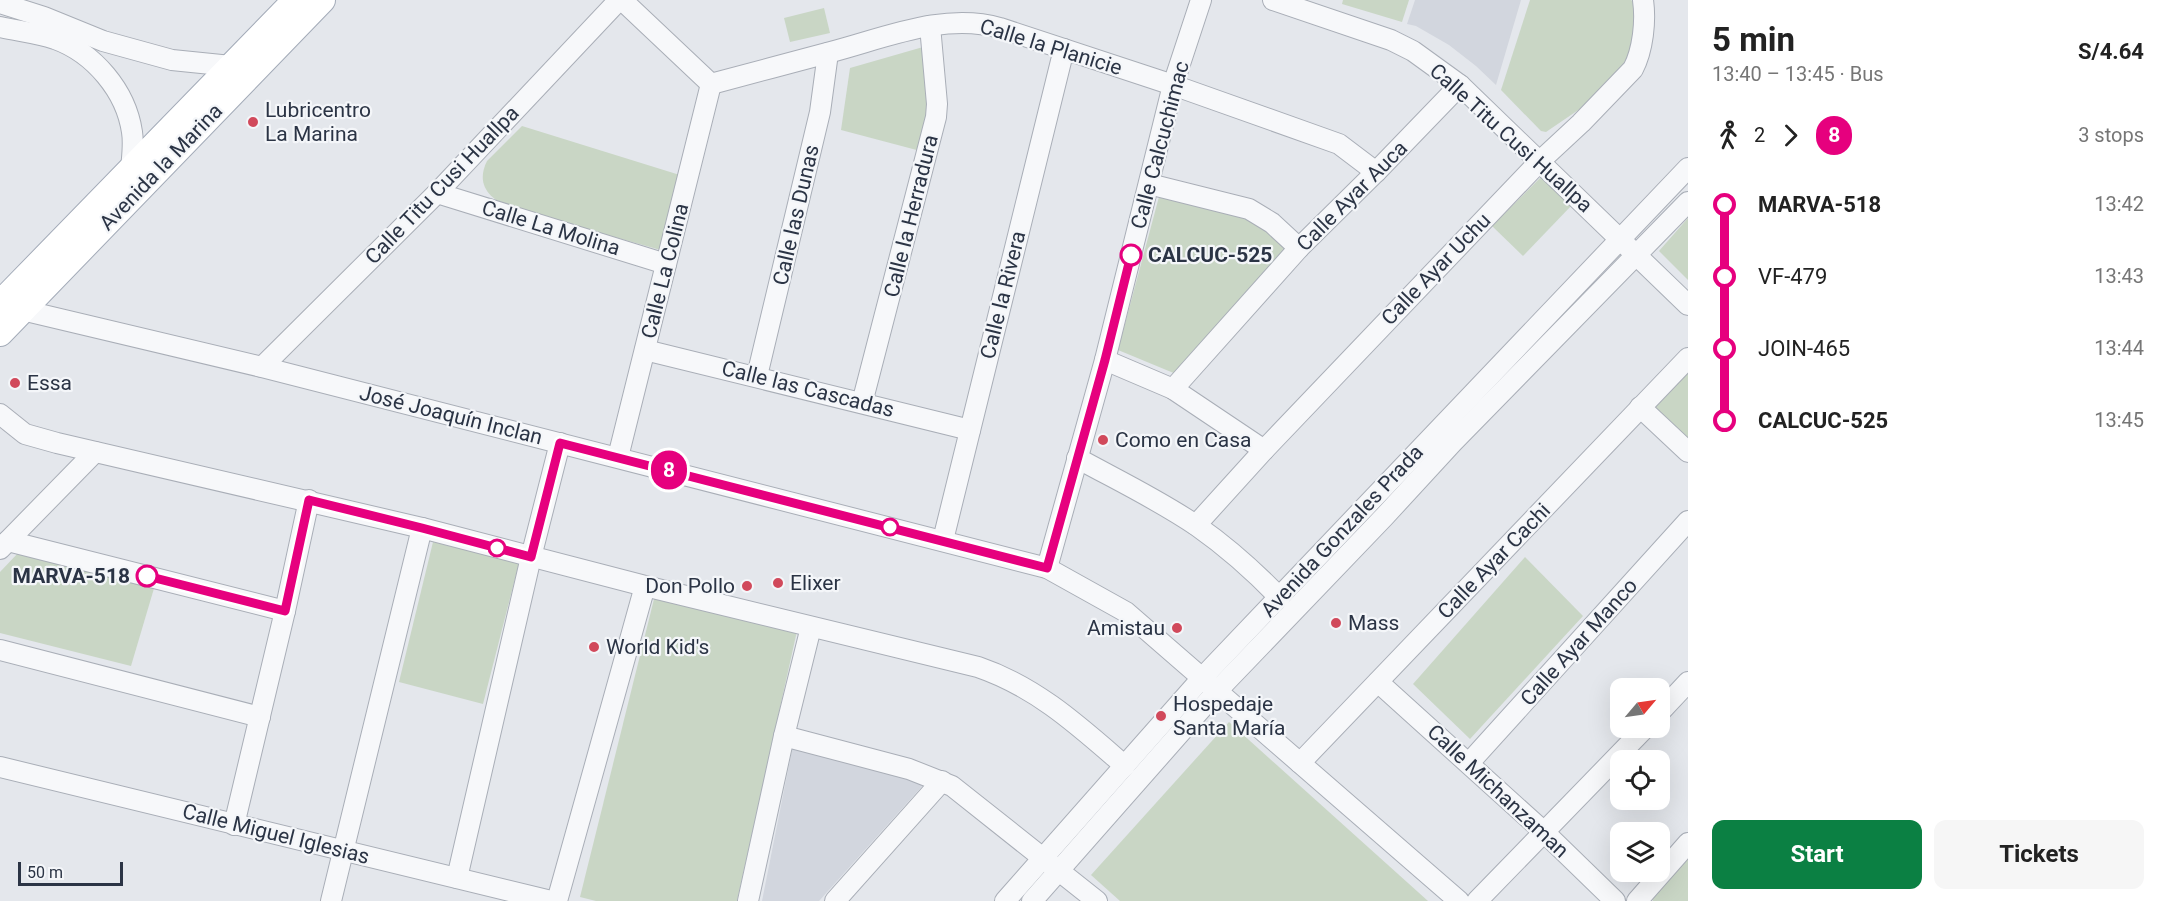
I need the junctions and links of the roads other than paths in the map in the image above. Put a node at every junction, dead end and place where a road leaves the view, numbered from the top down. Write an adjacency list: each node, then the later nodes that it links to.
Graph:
1 (296, 0): 14 (main road, Avenida la Marina)
2 (322, 0): 29 (main road, Avenida la Marina)
3 (621, 0): 15 (street); 23 (street, Calle Titu Cusi Huallpa)
4 (1201, 0): 16 (street, Calle Calcuchimac)
5 (1274, 0): 8 (street, Calle Titu Cusi Huallpa)
6 (1643, 0): 18 (street, Calle Ayar Uchu)
7 (0, 3): 9 (street)
8 (1322, 8): 17 (street, Calle Titu Cusi Huallpa)
9 (45, 18): 11 (street); 14 (street); 20 (street)
10 (930, 26): 12 (street, Calle la Planicie); 13 (street, Calle la Planicie); 38 (street, Calle la Herradura)
11 (0, 27)
12 (1064, 49): 16 (street, Calle la Planicie); 41 (street, Calle la Rivera)
13 (828, 53): 15 (street, Calle la Planicie); 36 (street, Calle las Dunas)
14 (231, 66): 20 (main road, Avenida la Marina)
15 (711, 84): 28 (street, Calle La Colina)
16 (1173, 85): 21 (street, Calle la Planicie); 22 (street, Calle Calcuchimac)
17 (1460, 85): 18 (street, Calle Titu Cusi Huallpa); 21 (street, Calle Ayar Auca)
18 (1539, 162): 25 (street, Calle Titu Cusi Huallpa); 43 (street, Calle Ayar Uchu)
19 (1688, 168): 25 (street, Avenida Gonzales Prada)
20 (131, 169): 29 (main road, Avenida la Marina)
21 (1376, 172): 26 (street, Calle Ayar Auca)
22 (1149, 184): 26 (street); 34 (street, Calle Calcuchimac)
23 (436, 193): 28 (street, Calle La Molina); 35 (street, Calle Titu Cusi Huallpa)
24 (1688, 202): 27 (street, Avenida Gonzales Prada)
25 (1621, 240): 27 (street, Calle Titu Cusi Huallpa); 57 (street, Avenida Gonzales Prada)
26 (1299, 248): 37 (street, Calle Ayar Auca)
27 (1636, 254): 30 (street, Calle Titu Cusi Huallpa); 64 (street, Avenida Gonzales Prada)
28 (666, 264): 32 (street, Calle La Colina)
29 (10, 303): 31 (main road, Avenida la Marina); 35 (street, José Joaquín Inclan)
30 (1688, 305)
31 (0, 333)
32 (645, 350): 36 (street, Calle las Cascadas); 46 (street, Calle La Colina)
33 (1688, 358): 39 (street, Calle Ayar Cachi)
34 (1105, 360): 37 (street); 47 (street, Calle Calcuchimac)
35 (262, 367): 42 (street, José Joaquín Inclan)
36 (757, 376): 38 (street, Calle las Cascadas)
37 (1173, 388): 43 (street)
38 (862, 403): 41 (street, Calle las Cascadas)
39 (1641, 407): 45 (street); 62 (street, Calle Ayar Cachi)
40 (0, 414): 44 (street)
41 (970, 430): 52 (street, Calle la Rivera)
42 (560, 443): 46 (street, José Joaquín Inclan); 54 (street)
43 (1264, 450): 50 (street, Calle Ayar Uchu)
44 (95, 452): 48 (street); 53 (street)
45 (1688, 452)
46 (618, 457): 52 (street, José Joaquín Inclan)
47 (1077, 458): 50 (street); 55 (street, Calle Calcuchimac)
48 (309, 500): 51 (street); 58 (street)
49 (1688, 520): 70 (street, Calle Ayar Manco)
50 (1196, 525): 57 (street)
51 (422, 528): 54 (street); 77 (street)
52 (943, 540): 55 (street, José Joaquín Inclan)
53 (4, 545): 58 (street)
54 (531, 557): 56 (street); 80 (street)
55 (1047, 568): 61 (street, José Joaquín Inclan)
56 (645, 586): 59 (street); 83 (street)
57 (1280, 597): 61 (street, Avenida Gonzales Prada)
58 (285, 611): 66 (street)
59 (811, 627): 67 (street); 71 (street)
60 (0, 650): 66 (street)
61 (1202, 678): 64 (street, José Joaquín Inclan); 71 (street, Avenida Gonzales Prada)
62 (1378, 682): 69 (street, Calle Ayar Cachi); 70 (street, Calle Michanzaman)
63 (1688, 682): 65 (street)
64 (1217, 691): 69 (street, José Joaquín Inclan); 79 (street, Avenida Gonzales Prada)
65 (1673, 705)
66 (260, 717): 74 (street)
67 (784, 736): 73 (street); 84 (street)
68 (1635, 738): 75 (street)
69 (1300, 763): 89 (street, José Joaquín Inclan)
70 (1469, 764): 75 (street, Calle Michanzaman)
71 (1125, 766): 78 (street, Avenida Gonzales Prada)
72 (0, 767): 74 (street, Calle Miguel Iglesias)
73 (942, 782): 78 (street); 85 (street)
74 (234, 825): 77 (street, Calle Miguel Iglesias)
75 (1544, 832): 90 (street); 91 (street, Calle Michanzaman)
76 (1688, 843): 92 (street)
77 (343, 851): 80 (street, Calle Miguel Iglesias); 81 (street)
78 (1044, 858): 79 (street); 86 (street, Avenida Gonzales Prada)
79 (1059, 871): 87 (street, Avenida Gonzales Prada); 88 (street)
80 (456, 878): 82 (street, Calle Miguel Iglesias)
81 (331, 901)
82 (551, 901)
83 (557, 901)
84 (748, 901)
85 (835, 901)
86 (1005, 901)
87 (1032, 901)
88 (1097, 901)
89 (1459, 901)
90 (1477, 901)
91 (1616, 901)
92 (1637, 901)

